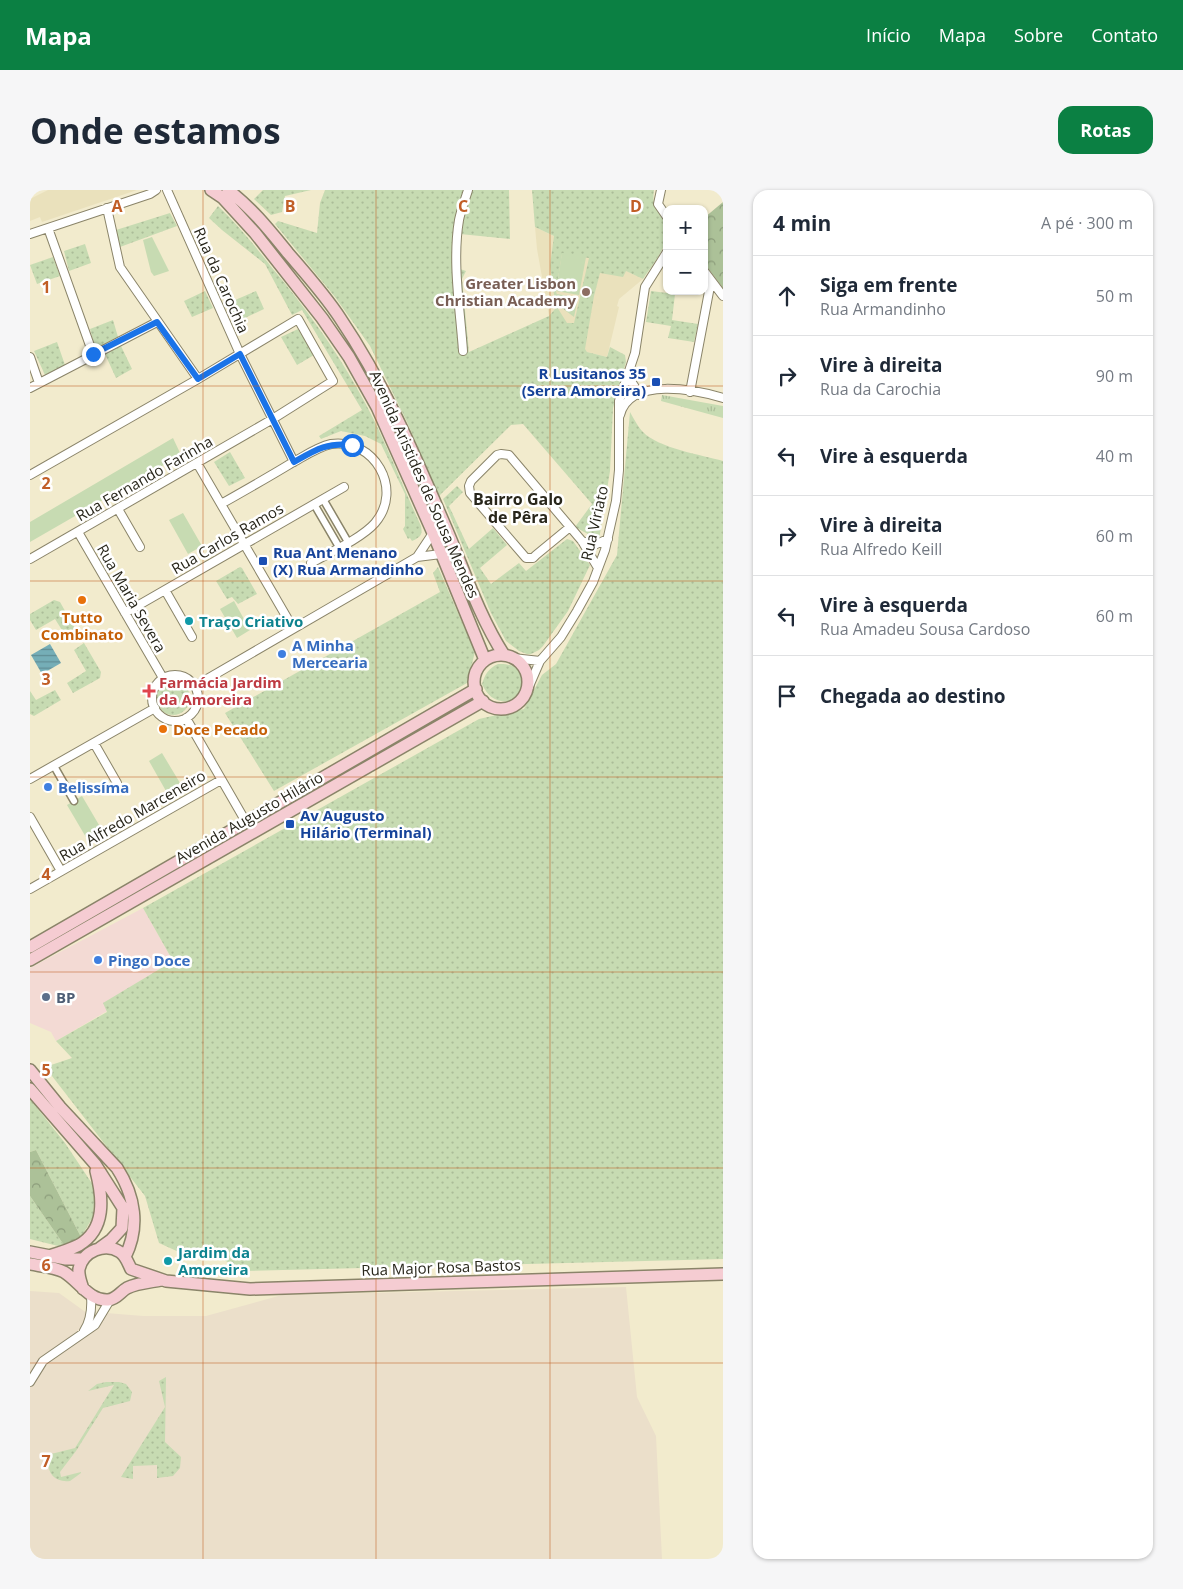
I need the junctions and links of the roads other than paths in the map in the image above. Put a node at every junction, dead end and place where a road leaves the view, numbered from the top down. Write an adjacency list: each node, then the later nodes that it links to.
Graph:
1 (156, 190): 7 (street)
2 (167, 190): 18 (street, Rua da Carochia)
3 (211, 190): 39 (main road, Avenida Aristides de Sousa Mendes)
4 (228, 190): 56 (main road, Avenida Aristides de Sousa Mendes)
5 (468, 190): 16 (street)
6 (661, 190): 8 (street)
7 (107, 208): 9 (street); 15 (street)
8 (663, 211)
9 (48, 228): 10 (street); 17 (street)
10 (30, 234)
11 (663, 258): 20 (street, Rua Viriato)
12 (708, 277): 13 (street)
13 (711, 281): 14 (street); 24 (street)
14 (723, 296)
15 (157, 322): 17 (street); 21 (street)
16 (463, 351)
17 (93, 354): 22 (street)
18 (240, 354): 21 (street); 27 (street, Rua da Carochia); 27 (street, Rua Fernando Farinha)
19 (30, 357): 22 (street)
20 (627, 375): 25 (street); 28 (street, Rua Viriato)
21 (198, 379): 31 (street)
22 (40, 383): 23 (street)
23 (30, 388)
24 (690, 392): 25 (street); 26 (street)
25 (640, 394): 28 (street)
26 (723, 398)
27 (272, 420): 29 (street, Rua da Carochia); 30 (street, Rua Fernando Farinha)
28 (619, 422): 40 (street, Rua Viriato)
29 (294, 462): 34 (street); 42 (street)
30 (197, 463): 34 (street); 36 (street, Rua Fernando Farinha)
31 (30, 475)
32 (344, 487): 33 (street, Rua Carlos Ramos)
33 (323, 499): 35 (street, Rua Carlos Ramos); 42 (street)
34 (221, 504): 43 (street)
35 (314, 504): 43 (street, Rua Carlos Ramos); 44 (street)
36 (118, 509): 38 (street, Rua Fernando Farinha); 45 (street)
37 (570, 526): 37 (street); 41 (street)
38 (78, 532): 49 (street, Rua Fernando Farinha); 53 (street, Rua Maria Severa)
39 (433, 533): 46 (main road, Avenida Aristides de Sousa Mendes); 48 (street)
40 (608, 539): 41 (street); 47 (street, Rua Viriato)
41 (582, 541): 47 (street); 51 (street)
42 (348, 542): 44 (street)
43 (244, 544): 52 (street, Rua Carlos Ramos); 54 (street)
44 (339, 546): 50 (street)
45 (140, 547)
46 (442, 554): 48 (street); 57 (main road, Avenida Aristides de Sousa Mendes)
47 (603, 555): 51 (street, Rua Viriato)
48 (416, 557): 54 (street)
49 (30, 559)
50 (311, 563)
51 (598, 568): 58 (street, Rua Viriato)
52 (165, 590): 53 (street, Rua Carlos Ramos); 55 (street)
53 (125, 613): 59 (street, Rua Maria Severa)
54 (293, 628): 60 (street)
55 (192, 637)
56 (508, 656): 57 (main road); 58 (street); 62 (main road)
57 (485, 660): 61 (main road)
58 (540, 661): 62 (street, Rua Viriato)
59 (163, 678): 60 (street); 64 (street)
60 (195, 686): 65 (street)
61 (476, 690): 63 (main road); 73 (main road, Avenida Augusto Hilário)
62 (527, 691): 63 (main road)
63 (483, 701): 77 (main road, Avenida Augusto Hilário)
64 (155, 708): 65 (street); 66 (street)
65 (186, 718): 69 (street)
66 (94, 743): 67 (street); 70 (street)
67 (54, 766): 68 (street); 71 (street)
68 (30, 779)
69 (221, 780): 73 (street); 74 (street, Rua Alfredo Marceneiro)
70 (117, 783)
71 (74, 801)
72 (30, 817): 74 (street)
73 (246, 822): 76 (main road, Avenida Augusto Hilário)
74 (61, 871): 75 (street, Rua Alfredo Marceneiro)
75 (30, 889)
76 (30, 948)
77 (30, 960)
78 (30, 1070): 84 (main road)
79 (30, 1089): 80 (main road)
80 (95, 1164): 81 (main road); 83 (main road)
81 (100, 1248): 84 (main road); 85 (main road)
82 (30, 1252): 83 (main road)
83 (49, 1256): 85 (main road)
84 (125, 1257): 87 (main road)
85 (83, 1259): 91 (main road)
86 (30, 1264): 91 (main road)
87 (131, 1269): 89 (main road); 90 (main road)
88 (723, 1274): 89 (main road, Rua Major Rosa Bastos)
89 (161, 1280): 90 (main road)
90 (127, 1288): 92 (main road)
91 (87, 1292): 92 (main road); 93 (street)
92 (110, 1300): 93 (street)
93 (82, 1335): 94 (street)
94 (30, 1382)

